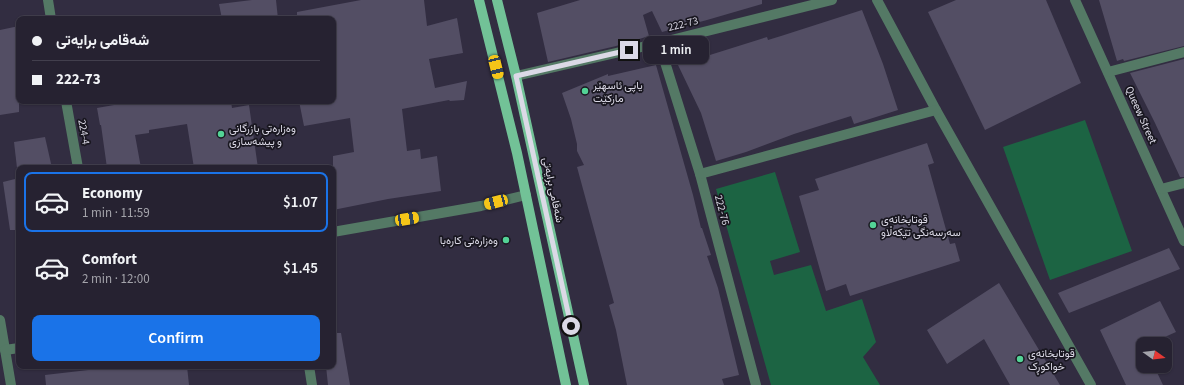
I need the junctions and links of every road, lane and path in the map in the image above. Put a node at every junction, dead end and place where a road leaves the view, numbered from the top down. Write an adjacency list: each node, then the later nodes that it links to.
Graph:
1 (48, 0): 7 (street)
2 (479, 0): 12 (main road)
3 (497, 0): 11 (main road, شەقامی برایەتی)
4 (832, 0): 8 (street, 222-73)
5 (877, 0): 14 (street)
6 (1075, 0): 10 (street, Queew Street)
7 (51, 16)
8 (659, 43): 11 (street, 222-73); 16 (street, 222-76)
9 (1184, 52): 10 (street)
10 (1108, 72): 18 (street, Queew Street)
11 (516, 76): 12 (main road); 29 (main road, شەقامی برایەتی)
12 (499, 81): 19 (main road)
13 (67, 104): 15 (street, 224-4)
14 (936, 110): 16 (street); 31 (street)
15 (77, 165)
16 (700, 174): 30 (street, 222-76)
17 (1184, 183): 18 (street)
18 (1161, 189): 21 (street, Queew Street)
19 (526, 195): 20 (street); 28 (main road)
20 (336, 231)
21 (1184, 241)
22 (0, 320): 24 (street)
23 (16, 348): 24 (street)
24 (5, 350): 26 (street)
25 (309, 369): 27 (street)
26 (11, 385)
27 (312, 385)
28 (566, 385)
29 (584, 385)
30 (756, 385)
31 (1091, 385)

